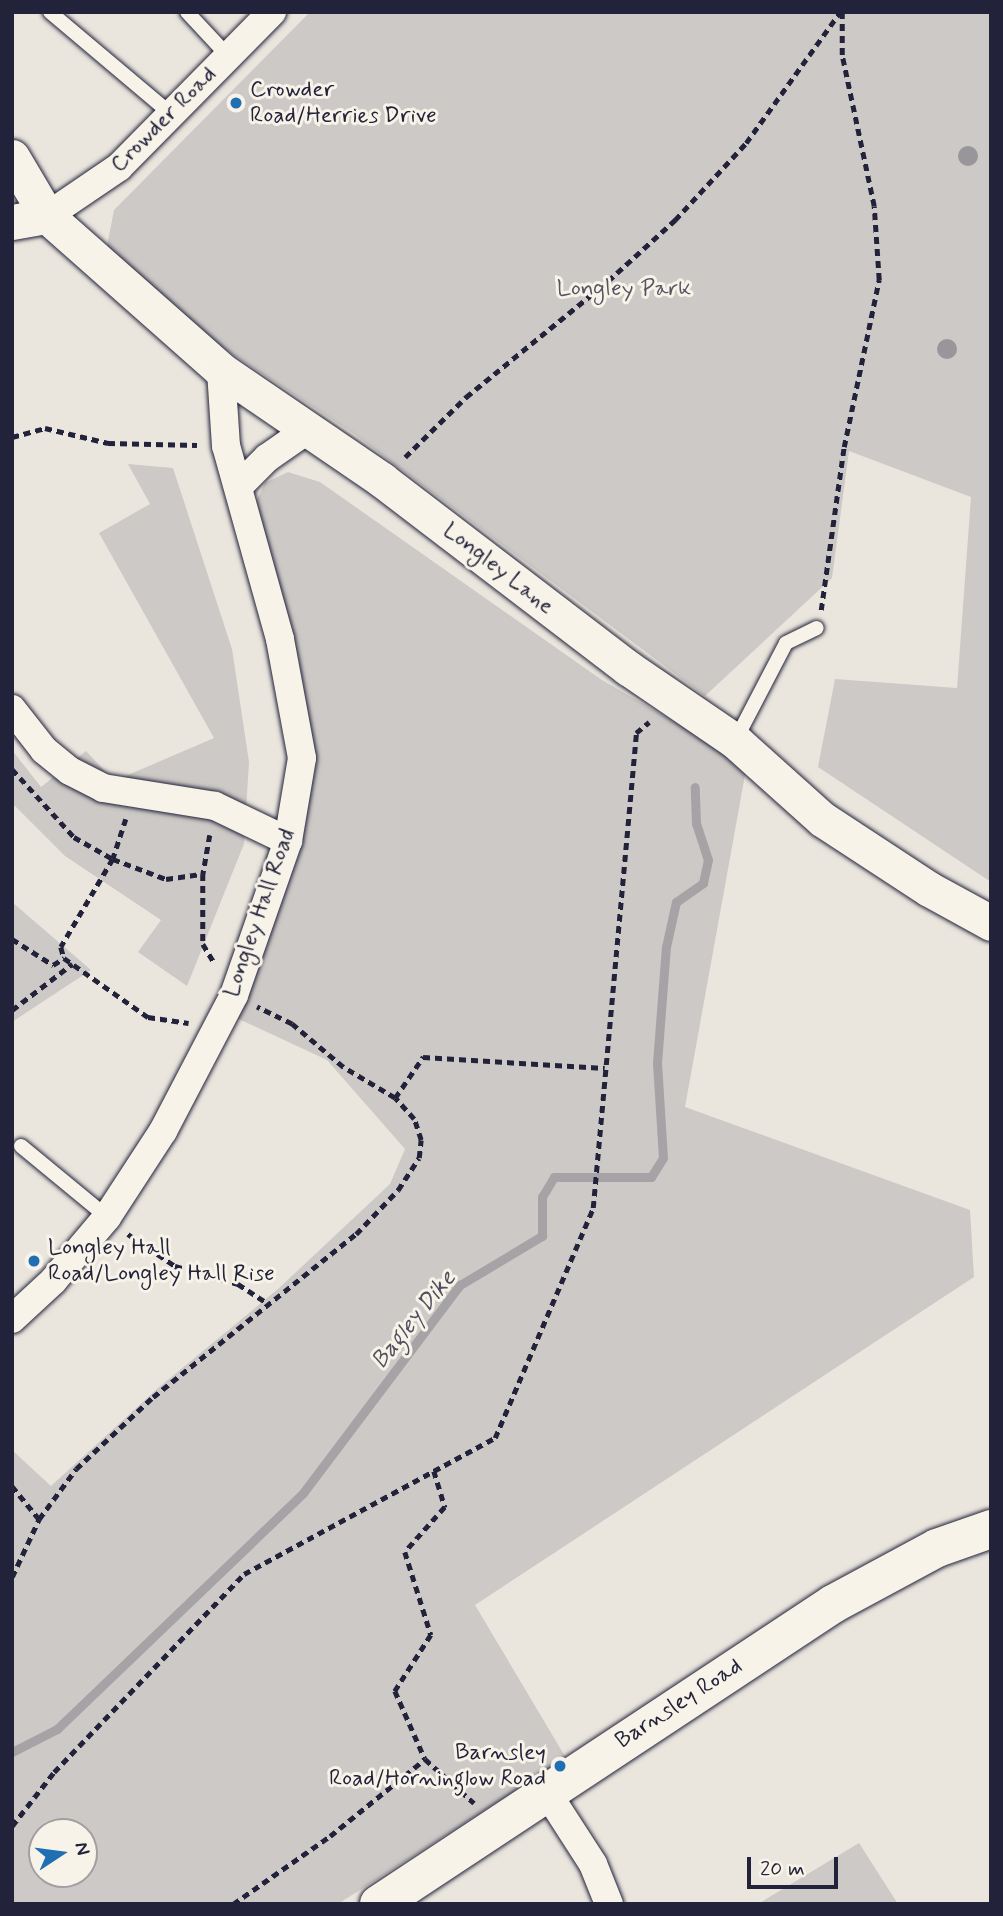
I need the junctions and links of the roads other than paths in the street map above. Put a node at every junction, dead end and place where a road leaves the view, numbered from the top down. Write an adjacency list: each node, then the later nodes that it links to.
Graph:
1 (50, 12): 5 (lane)
2 (187, 12): 4 (lane)
3 (272, 12): 4 (street, Crowder Road)
4 (228, 56): 5 (street, Crowder Road)
5 (170, 114): 7 (street, Crowder Road)
6 (12, 157): 7 (street, Longley Lane)
7 (47, 216): 8 (street); 9 (street, Longley Lane)
8 (12, 222)
9 (221, 370): 10 (street, Longley Lane); 11 (street, Longley Hall Road)
10 (310, 428): 11 (street); 14 (street, Longley Lane)
11 (239, 486): 15 (street, Longley Hall Road)
12 (817, 628): 14 (lane)
13 (12, 709): 15 (street)
14 (735, 741): 16 (street, Longley Lane)
15 (288, 841): 18 (street, Longley Hall Road)
16 (991, 923)
17 (21, 1146): 18 (lane)
18 (107, 1217): 19 (street, Longley Hall Road)
19 (12, 1319)
20 (991, 1529): 21 (main road, Barnsley Road)
21 (546, 1791): 22 (main road, Barnsley Road); 23 (street)
22 (379, 1904)
23 (609, 1904)

